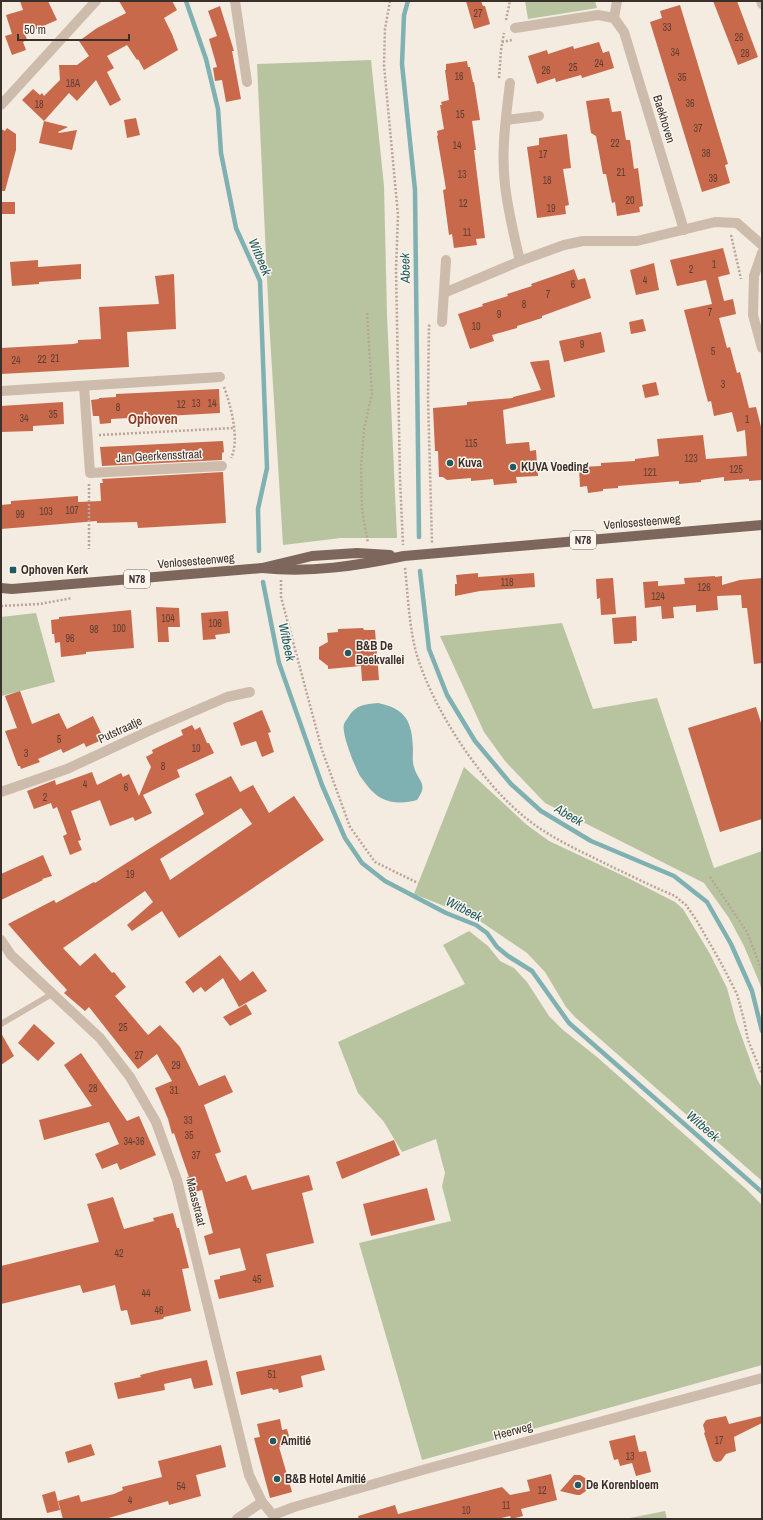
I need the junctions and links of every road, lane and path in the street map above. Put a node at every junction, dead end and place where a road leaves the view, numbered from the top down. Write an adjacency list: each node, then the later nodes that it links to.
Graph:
1 (96, 1): 13 (street)
2 (235, 1): 11 (street)
3 (390, 1): 38 (path)
4 (510, 1): 9 (path)
5 (617, 1): 8 (street)
6 (761, 1): 7 (street)
7 (762, 4)
8 (614, 18): 10 (street); 17 (street, Baekhoven)
9 (506, 21)
10 (510, 28): 12 (path)
11 (247, 82)
12 (510, 83): 15 (street)
13 (1, 105)
14 (538, 116): 15 (street)
15 (506, 120): 21 (street)
16 (730, 222): 17 (street); 18 (street); 22 (path)
17 (684, 230): 21 (street)
18 (762, 244)
19 (762, 253): 26 (street)
20 (446, 260): 23 (street)
21 (520, 261): 23 (street)
22 (741, 280)
23 (444, 293): 25 (street)
24 (367, 313): 37 (path)
25 (442, 322): 36 (path)
26 (762, 348)
27 (220, 377): 28 (street); 30 (path)
28 (84, 386): 29 (street); 31 (street)
29 (1, 391)
30 (234, 428): 31 (path, Jan Geerkensstraat); 32 (path)
31 (88, 436): 33 (street)
32 (222, 466): 33 (street, Jan Geerkensstraat)
33 (90, 473): 35 (path)
34 (762, 525): 36 (main road, Venlosesteenweg / N78)
35 (89, 549)
36 (432, 553): 38 (main road, Venlosesteenweg / N78)
37 (370, 554): 38 (main road, Venlosesteenweg / N78); 39 (main road, Venlosesteenweg / N78)
38 (404, 556): 40 (main road, Venlosesteenweg / N78); 52 (path)
39 (262, 568): 40 (main road, Venlosesteenweg / N78); 42 (main road, Venlosesteenweg / N78)
40 (281, 570): 47 (path)
41 (1, 588): 42 (main road, Venlosesteenweg / N78)
42 (12, 590): 43 (main road, Venlosesteenweg / N78)
43 (1, 594)
44 (250, 692): 45 (street, Putstraatje)
45 (1, 792)
46 (710, 877): 49 (path)
47 (418, 883)
48 (1, 940): 50 (street, Maasstraat)
49 (762, 971)
50 (52, 994): 51 (lane); 54 (street, Maasstraat)
51 (1, 1024)
52 (762, 1074)
53 (762, 1378): 55 (street, Heerweg)
54 (262, 1502): 55 (street, Maasstraat); 56 (street)
55 (274, 1517)
56 (237, 1519)

